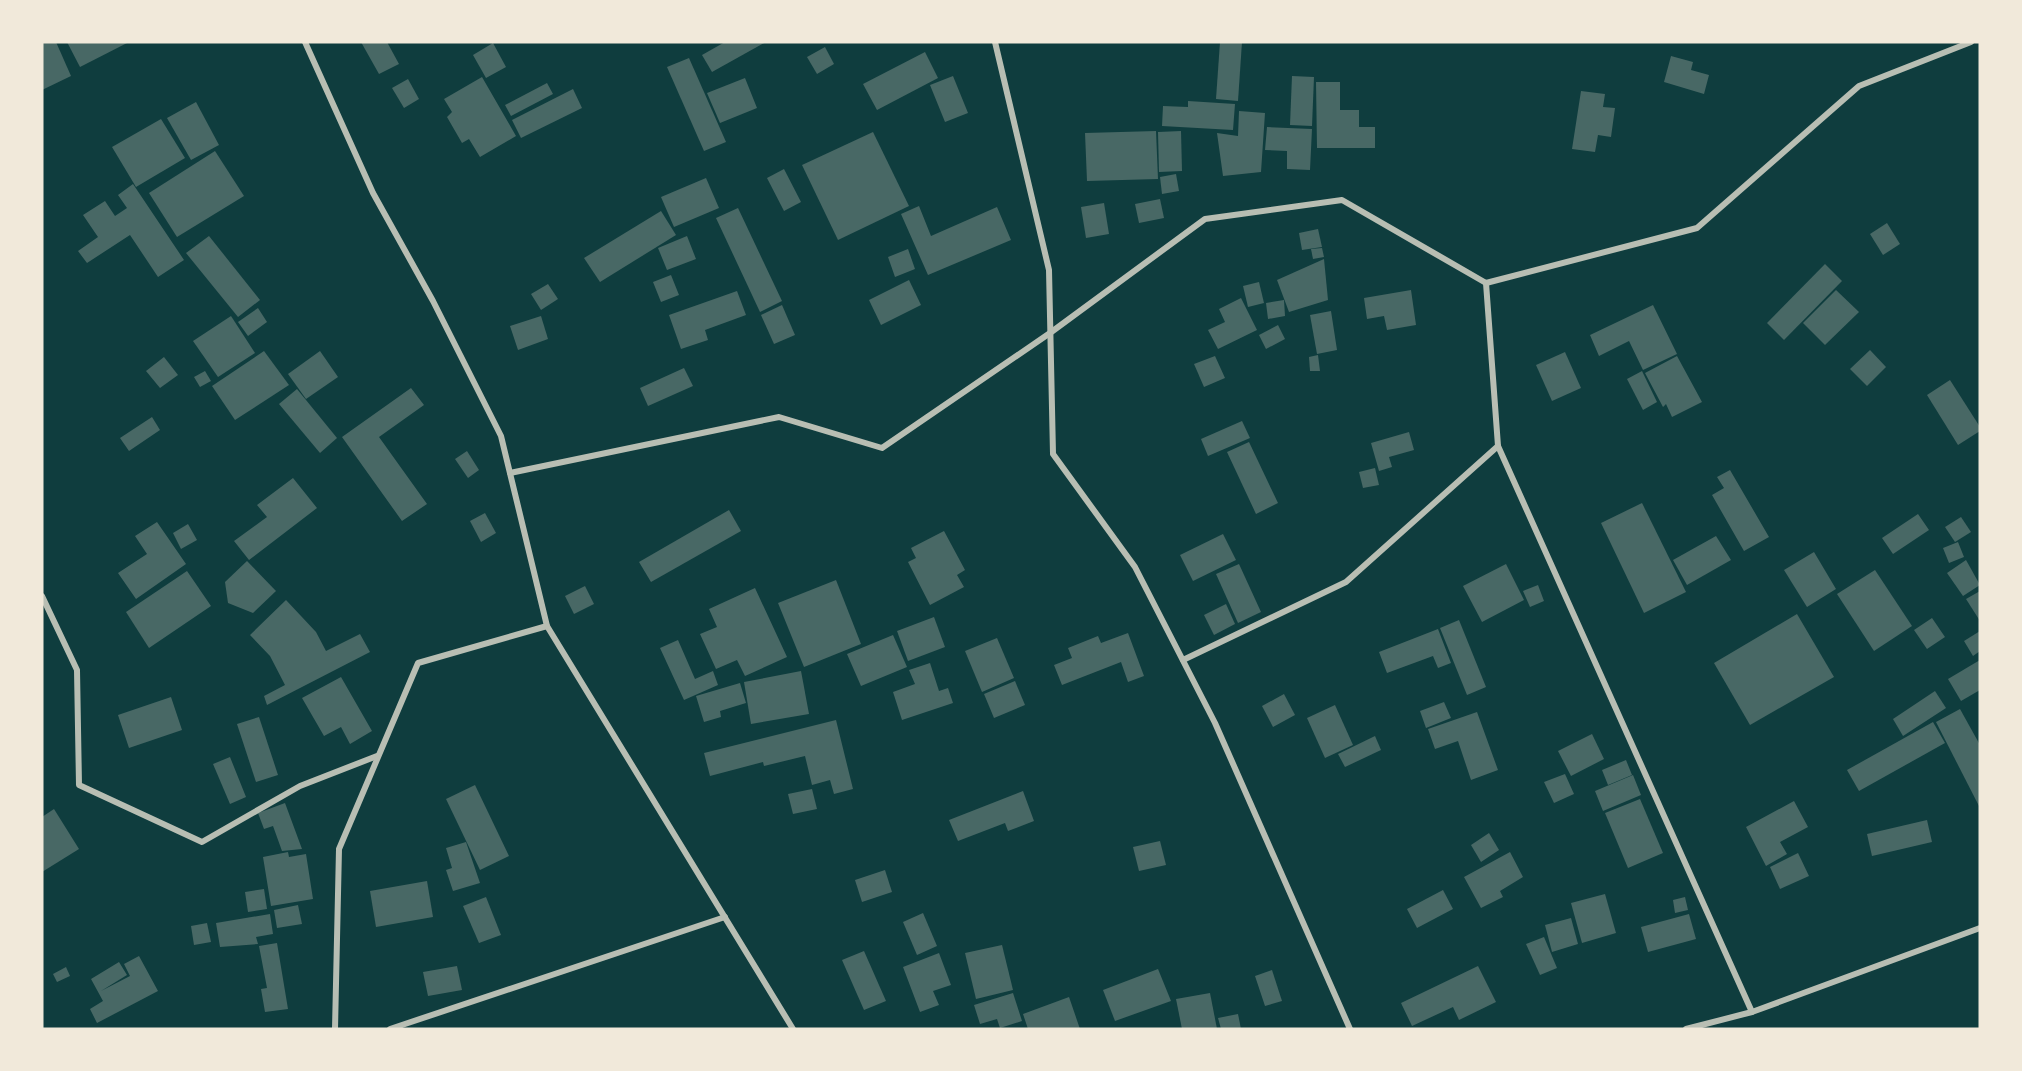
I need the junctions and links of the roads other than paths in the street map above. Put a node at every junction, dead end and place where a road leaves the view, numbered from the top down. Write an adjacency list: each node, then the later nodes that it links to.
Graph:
1 (305, 42): 7 (street)
2 (995, 42): 5 (street)
3 (1971, 42): 4 (street)
4 (1486, 283): 5 (street); 6 (street)
5 (1050, 333): 7 (street); 10 (street)
6 (1498, 446): 10 (street); 14 (street)
7 (510, 473): 9 (street)
8 (42, 597): 11 (street)
9 (547, 626): 11 (street); 12 (street)
10 (1183, 660): 18 (street)
11 (377, 756): 15 (street)
12 (725, 917): 16 (street); 17 (street)
13 (1980, 928): 14 (street)
14 (1752, 1012): 19 (street)
15 (335, 1029)
16 (390, 1029)
17 (793, 1029)
18 (1350, 1029)
19 (1686, 1029)

